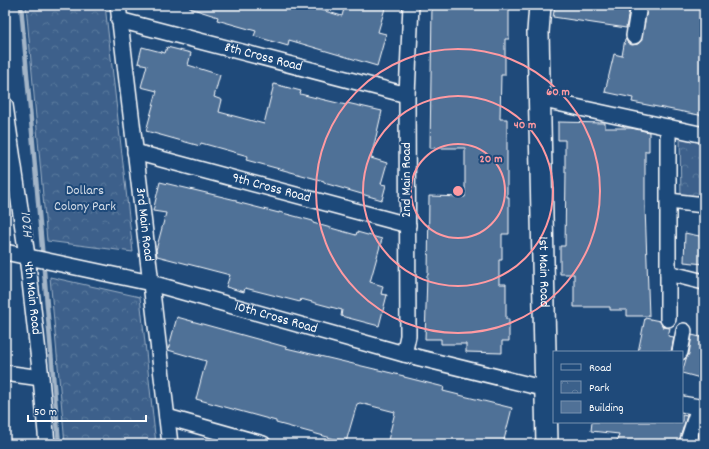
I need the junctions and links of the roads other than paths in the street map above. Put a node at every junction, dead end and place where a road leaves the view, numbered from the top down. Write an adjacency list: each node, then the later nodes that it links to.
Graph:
1 (411, 5): 6 (street, 2nd Main Road)
2 (540, 5): 7 (street, 1st Main Road)
3 (639, 5): 5 (street)
4 (118, 12): 6 (street, 8th Cross Road); 11 (street, 3rd Main Road)
5 (634, 36)
6 (406, 95): 14 (street, 2nd Main Road)
7 (539, 99): 9 (street); 26 (street, 1st Main Road)
8 (5, 115): 16 (street, 4th Main Road)
9 (668, 126): 10 (street); 12 (street)
10 (704, 135)
11 (135, 152): 14 (street, 9th Cross Road); 19 (street, 3rd Main Road)
12 (669, 201): 13 (street); 17 (street)
13 (704, 205)
14 (408, 225): 23 (street, 2nd Main Road)
15 (5, 252): 16 (street, 10th Cross Road)
16 (27, 256): 19 (street, 10th Cross Road); 25 (street, 4th Main Road)
17 (668, 273): 18 (street); 20 (street)
18 (704, 282)
19 (151, 283): 23 (street, 10th Cross Road); 29 (street, 3rd Main Road)
20 (668, 319)
21 (684, 331): 22 (street)
22 (680, 351)
23 (404, 354): 26 (street, 10th Cross Road)
24 (5, 373): 25 (street)
25 (41, 378): 30 (street, 4th Main Road)
26 (550, 389): 33 (street, 1st Main Road)
27 (683, 404): 28 (street)
28 (701, 408): 34 (street)
29 (166, 417): 31 (street, 3rd Main Road); 32 (street)
30 (47, 444)
31 (170, 444)
32 (263, 444)
33 (547, 444)
34 (687, 444)

